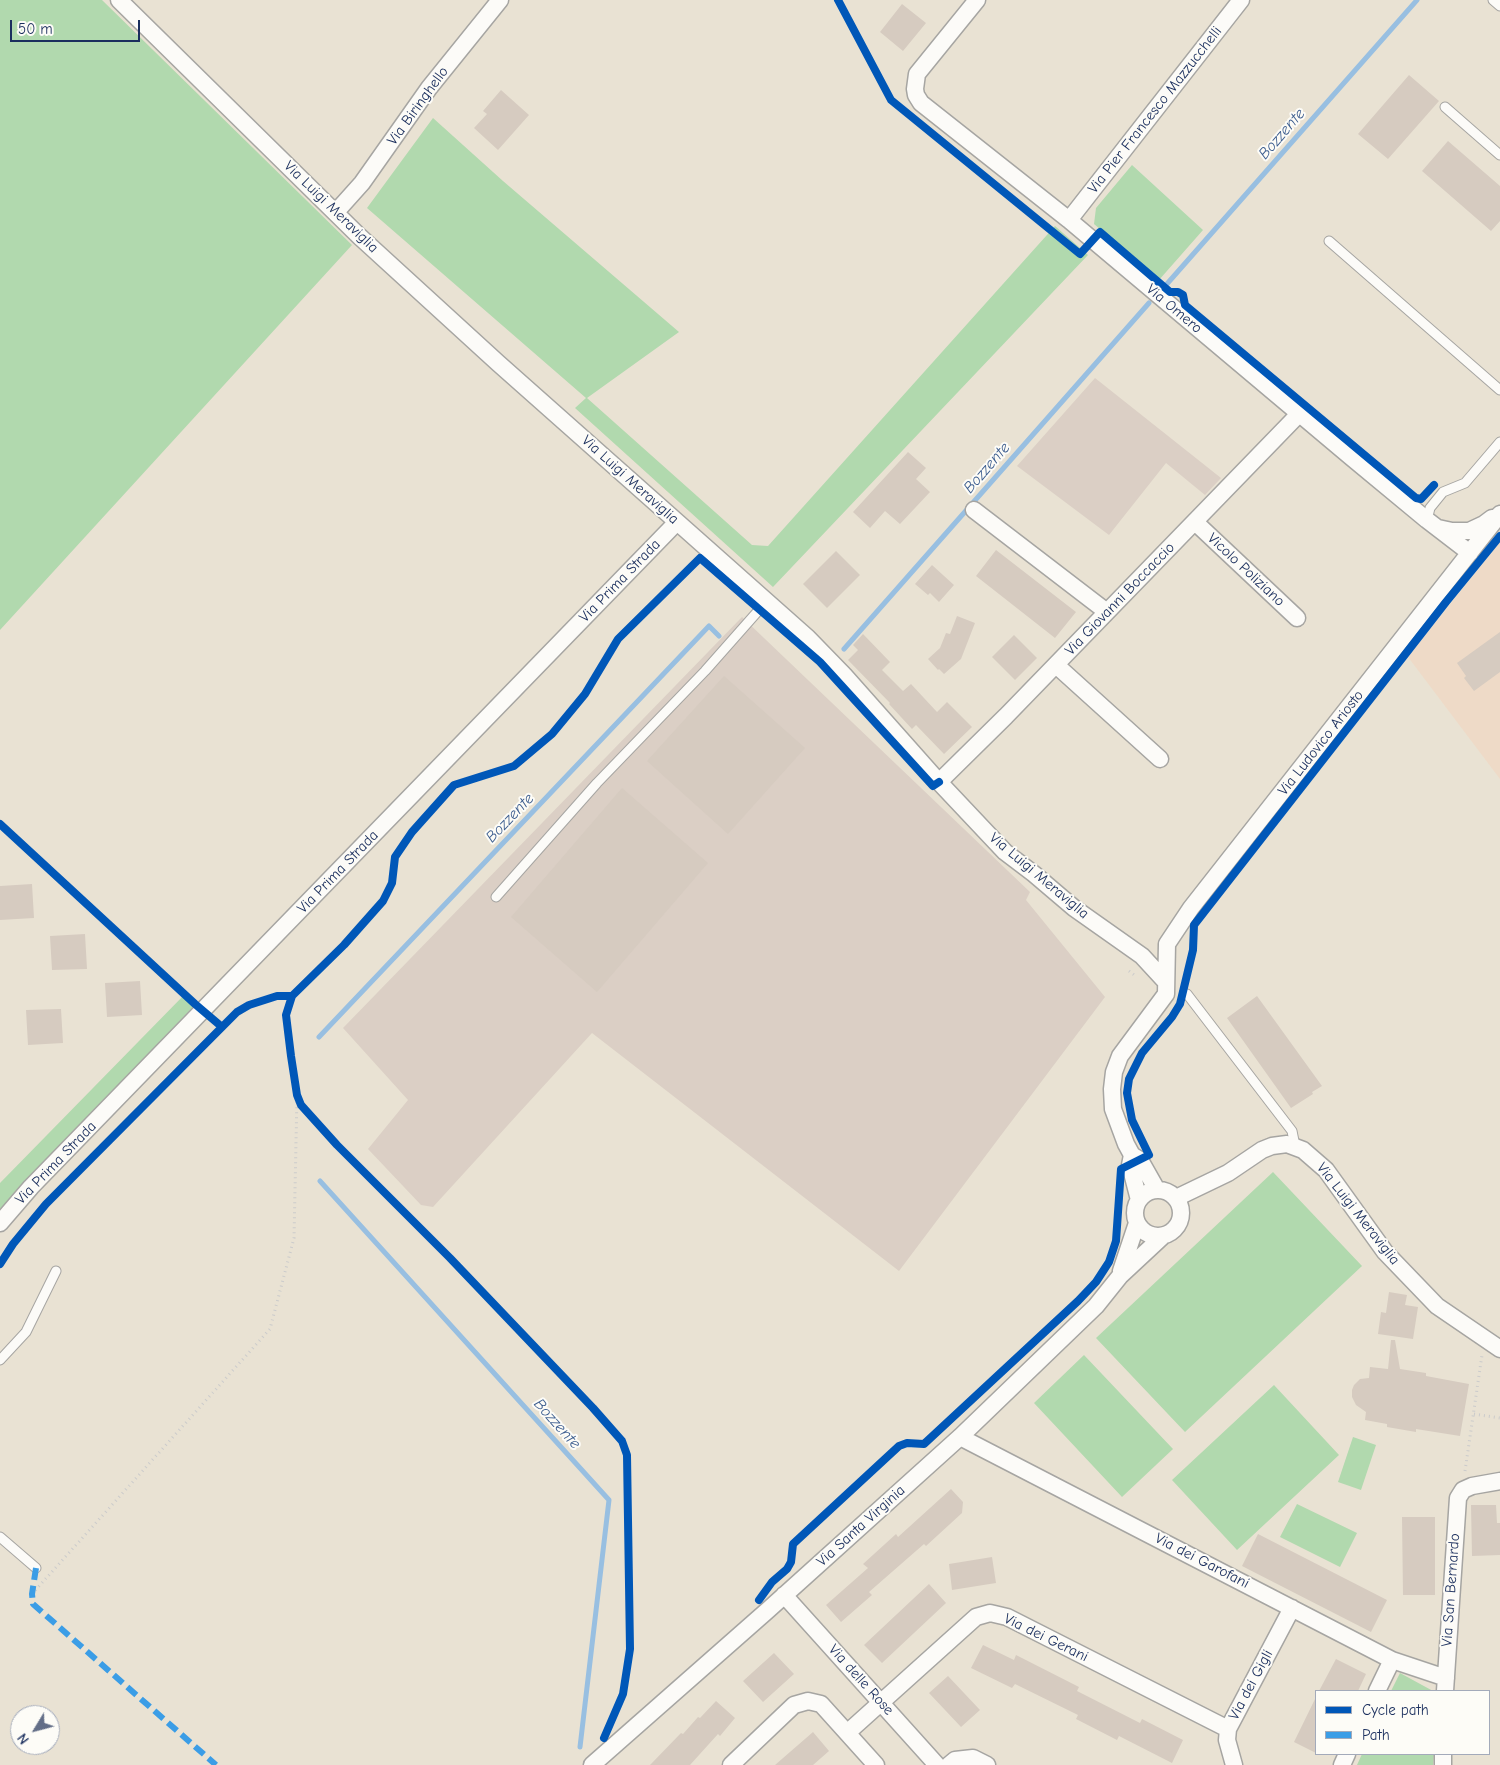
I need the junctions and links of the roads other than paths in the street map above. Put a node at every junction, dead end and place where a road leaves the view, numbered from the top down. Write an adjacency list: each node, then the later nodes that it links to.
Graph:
1 (119, 0): 9 (street, Via Luigi Meraviglia)
2 (500, 0): 9 (street, Via Biringhello)
3 (977, 0): 10 (street, Via Omero)
4 (1241, 0): 10 (street, Via Pier Francesco Mazzucchelli)
5 (1493, 0): 6 (lane)
6 (1500, 6)
7 (1445, 107): 8 (lane)
8 (1500, 155)
9 (336, 212): 17 (street, Via Luigi Meraviglia)
10 (1069, 220): 13 (street, Via Omero)
11 (1329, 241): 12 (lane)
12 (1500, 390)
13 (1300, 414): 18 (street, Via Giovanni Boccaccio); 19 (street, Via Omero)
14 (1500, 442): 19 (lane)
15 (974, 510): 22 (street)
16 (1500, 513): 19 (street); 20 (street, Via Ludovico Ariosto)
17 (677, 522): 21 (street, Via Luigi Meraviglia); 38 (street, Via Prima Strada)
18 (1195, 522): 22 (street, Via Giovanni Boccaccio); 23 (street, Vicolo Poliziano)
19 (1432, 524): 20 (street, Via Omero)
20 (1470, 552): 28 (street, Via Ludovico Ariosto)
21 (766, 602): 26 (street, Via Luigi Meraviglia); 27 (lane)
22 (1107, 612): 24 (street, Via Giovanni Boccaccio)
23 (1298, 618)
24 (1056, 665): 25 (street); 26 (street, Via Giovanni Boccaccio)
25 (1160, 759)
26 (940, 782): 29 (street, Via Luigi Meraviglia)
27 (496, 897)
28 (1166, 944): 29 (street); 30 (street)
29 (1142, 956): 30 (street, Via Luigi Meraviglia)
30 (1166, 982): 33 (street)
31 (1187, 994): 32 (lane)
32 (1295, 1146): 35 (street); 42 (street, Via Luigi Meraviglia)
33 (1132, 1155): 34 (street); 36 (street)
34 (1158, 1190): 35 (street); 36 (street)
35 (1176, 1198): 39 (street)
36 (1139, 1200): 37 (street)
37 (1137, 1222): 39 (street); 41 (street, Via Santa Virginia)
38 (0, 1223)
39 (1163, 1236): 41 (street, Via Santa Virginia)
40 (56, 1272): 43 (lane)
41 (1120, 1276): 44 (street, Via Santa Virginia)
42 (1500, 1349)
43 (0, 1360)
44 (960, 1437): 48 (street, Via Santa Virginia); 49 (street, Via dei Garofani)
45 (1500, 1481): 51 (street, Via San Bernardo)
46 (0, 1537): 47 (lane)
47 (36, 1568)
48 (784, 1595): 53 (street, Via delle Rose); 56 (street, Via Santa Virginia)
49 (1292, 1608): 50 (street, Via dei Garofani); 54 (street, Via dei Gigli)
50 (1392, 1660): 51 (street, Via dei Garofani); 52 (street)
51 (1446, 1685)
52 (1377, 1690)
53 (881, 1702): 54 (street, Via dei Gerani); 55 (street, Via dei Gerani); 59 (street, Via delle Rose)
54 (1228, 1728): 62 (street, Via dei Gigli)
55 (847, 1733): 57 (street); 58 (street)
56 (592, 1765)
57 (730, 1765)
58 (876, 1765)
59 (936, 1765)
60 (949, 1765): 61 (street)
61 (987, 1765)
62 (1234, 1765)

